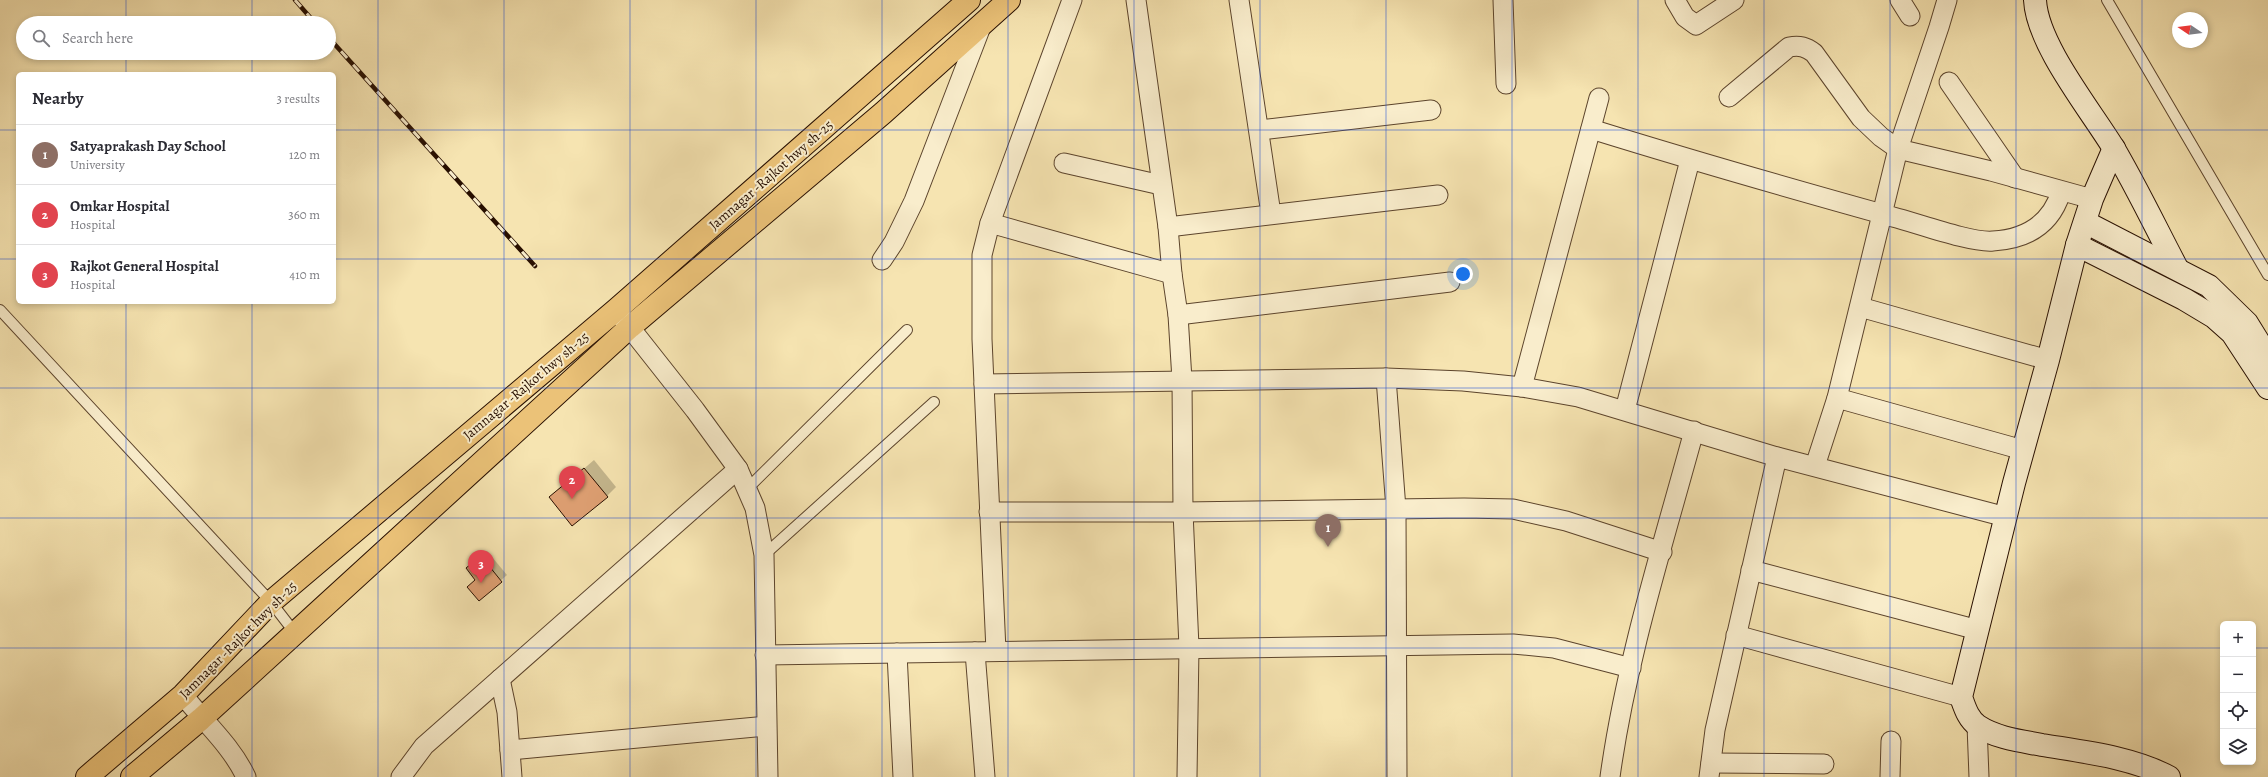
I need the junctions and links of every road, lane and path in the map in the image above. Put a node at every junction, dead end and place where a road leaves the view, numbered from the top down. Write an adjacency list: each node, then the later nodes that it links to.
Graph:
1 (969, 0): 44 (main road, Jamnagar -Rajkot hwy sh-25)
2 (1009, 0): 14 (main road)
3 (1072, 0): 33 (street)
4 (1136, 0): 27 (street)
5 (1239, 0): 21 (street)
6 (1503, 0): 16 (street)
7 (1675, 0): 8 (street)
8 (1734, 0)
9 (1900, 0): 13 (street)
10 (1946, 0): 23 (street)
11 (2035, 0): 22 (main road)
12 (2107, 0): 40 (lane)
13 (1910, 16)
14 (982, 24): 37 (street); 46 (main road)
15 (1949, 82): 26 (street)
16 (1506, 84)
17 (1729, 97): 23 (street)
18 (1599, 98): 20 (street)
19 (1431, 110): 21 (street)
20 (1591, 129): 24 (street); 53 (street)
21 (1260, 130): 31 (street)
22 (2114, 148): 30 (main road); 38 (main road)
23 (1898, 149): 26 (street); 32 (street)
24 (1690, 160): 32 (street); 57 (street)
25 (1064, 163): 27 (street)
26 (2015, 178): 28 (street)
27 (1161, 185): 35 (street)
28 (2061, 192): 30 (street); 32 (street)
29 (1438, 195): 31 (street)
30 (2092, 199): 34 (main road)
31 (1271, 214): 35 (street)
32 (1883, 214): 42 (street)
33 (990, 222): 39 (street); 52 (street)
34 (2085, 222): 36 (main road); 38 (main road)
35 (1168, 227): 39 (street)
36 (2076, 245): 49 (main road); 54 (main road)
37 (882, 260)
38 (2177, 268): 48 (main road)
39 (1172, 274): 45 (street)
40 (2268, 275)
41 (1450, 282): 45 (street)
42 (1860, 307): 49 (street); 55 (street)
43 (0, 310): 71 (lane)
44 (616, 310): 46 (street); 71 (main road, Jamnagar -Rajkot hwy sh-25)
45 (1178, 315): 51 (street)
46 (630, 327): 62 (street); 73 (main road)
47 (907, 330): 63 (lane)
48 (2268, 357)
49 (2048, 360): 59 (main road)
50 (1386, 378): 51 (street); 53 (street); 64 (street)
51 (1182, 380): 52 (street); 66 (street)
52 (984, 384): 65 (street)
53 (1522, 387): 57 (street)
54 (2268, 388)
55 (1837, 398): 59 (street); 61 (street)
56 (934, 402): 69 (lane)
57 (1625, 410): 58 (street)
58 (1694, 431): 60 (street); 68 (street)
59 (2024, 450): 67 (main road)
60 (1777, 456): 61 (street); 70 (street)
61 (1815, 466): 67 (street)
62 (738, 469): 63 (street); 82 (street)
63 (746, 489): 69 (street)
64 (1396, 509): 66 (street); 68 (street); 75 (street)
65 (989, 512): 66 (street); 77 (street)
66 (1183, 512): 76 (street)
67 (2006, 517): 72 (main road)
68 (1662, 552): 81 (street)
69 (764, 556): 80 (street)
70 (1751, 570): 72 (street); 74 (street)
71 (271, 602): 73 (lane); 83 (main road, Jamnagar -Rajkot hwy sh-25)
72 (1978, 630): 84 (main road)
73 (295, 633): 85 (main road)
74 (1736, 635): 84 (street); 91 (street)
75 (1398, 645): 76 (street); 81 (street); 101 (street)
76 (1190, 647): 77 (street); 100 (street)
77 (996, 651): 78 (street)
78 (975, 652): 79 (street); 99 (street)
79 (897, 653): 80 (street); 98 (street)
80 (765, 655): 87 (street)
81 (1631, 668): 102 (street)
82 (500, 679): 89 (street); 95 (street)
83 (183, 695): 85 (street); 92 (main road, Jamnagar -Rajkot hwy sh-25)
84 (1961, 697): 86 (main road)
85 (201, 718): 93 (main road); 94 (street)
86 (1977, 725): 104 (street); 105 (main road)
87 (766, 726): 89 (street); 97 (street)
88 (1892, 741): 103 (street)
89 (510, 750): 96 (street)
90 (1824, 764): 91 (street)
91 (1710, 770)
92 (87, 777)
93 (132, 777)
94 (246, 777)
95 (401, 777)
96 (512, 777)
97 (768, 777)
98 (902, 777)
99 (985, 777)
100 (1187, 777)
101 (1397, 777)
102 (1610, 777)
103 (1890, 777)
104 (1979, 777)
105 (2169, 777)

